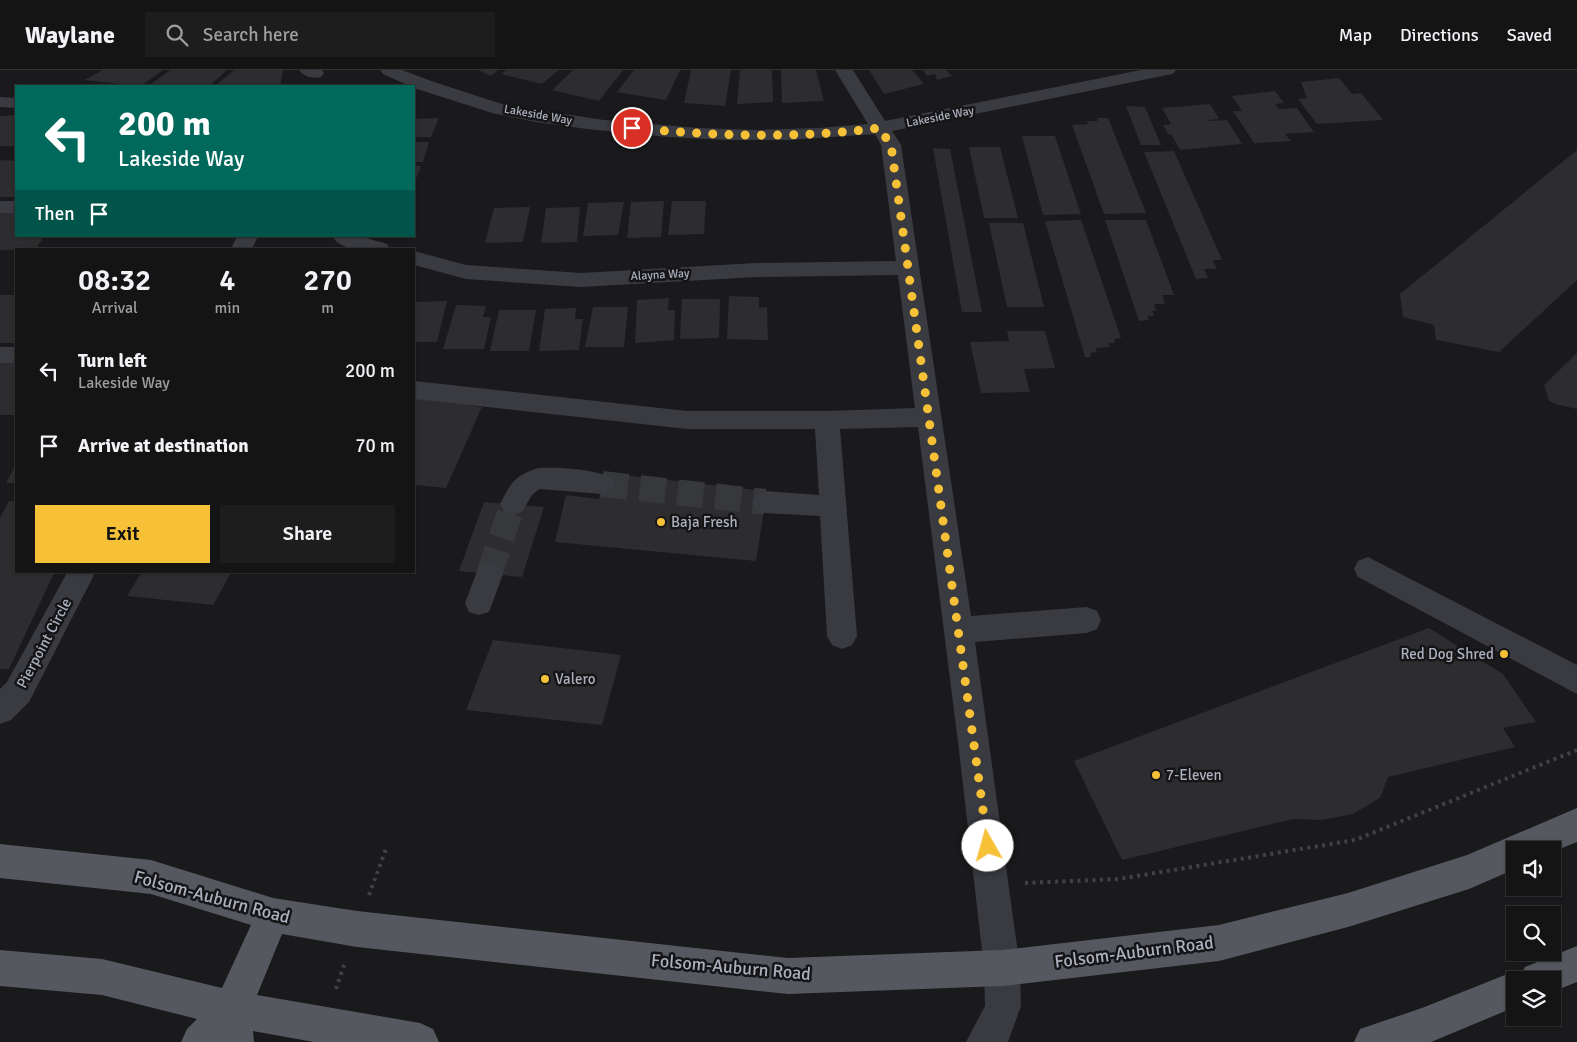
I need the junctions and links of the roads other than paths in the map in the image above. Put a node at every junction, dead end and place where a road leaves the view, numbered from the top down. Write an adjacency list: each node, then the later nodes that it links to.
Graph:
1 (844, 70): 6 (street)
2 (1166, 70): 6 (street, Lakeside Way)
3 (394, 78): 6 (street, Lakeside Way)
4 (0, 102): 5 (street)
5 (15, 103)
6 (879, 128): 12 (street)
7 (0, 207): 8 (street)
8 (15, 207)
9 (343, 237): 10 (street)
10 (376, 248)
11 (415, 258): 12 (street, Alayna Way)
12 (908, 268): 16 (street)
13 (0, 355): 14 (street)
14 (15, 355)
15 (415, 390): 17 (street)
16 (929, 418): 17 (street); 27 (street)
17 (827, 420): 21 (street)
18 (602, 484): 20 (street)
19 (765, 502): 21 (street)
20 (514, 504)
21 (833, 505): 28 (street)
22 (1368, 569): 29 (street)
23 (81, 573): 30 (street, Pierpoint Circle)
24 (489, 574): 25 (street)
25 (478, 603)
26 (1087, 620): 27 (street)
27 (959, 630): 38 (street)
28 (842, 636)
29 (1577, 680)
30 (0, 710)
31 (1577, 825): 32 (main road)
32 (1540, 841)
33 (1506, 856): 38 (main road, Folsom-Auburn Road)
34 (0, 861): 35 (main road, Folsom-Auburn Road)
35 (273, 915): 38 (main road, Folsom-Auburn Road); 41 (main road)
36 (1577, 964): 39 (main road)
37 (0, 968): 41 (main road)
38 (1002, 968): 44 (street)
39 (1560, 971)
40 (1506, 993): 45 (main road)
41 (233, 1026): 42 (main road); 43 (main road)
42 (200, 1042)
43 (420, 1042)
44 (984, 1042)
45 (1373, 1042)

